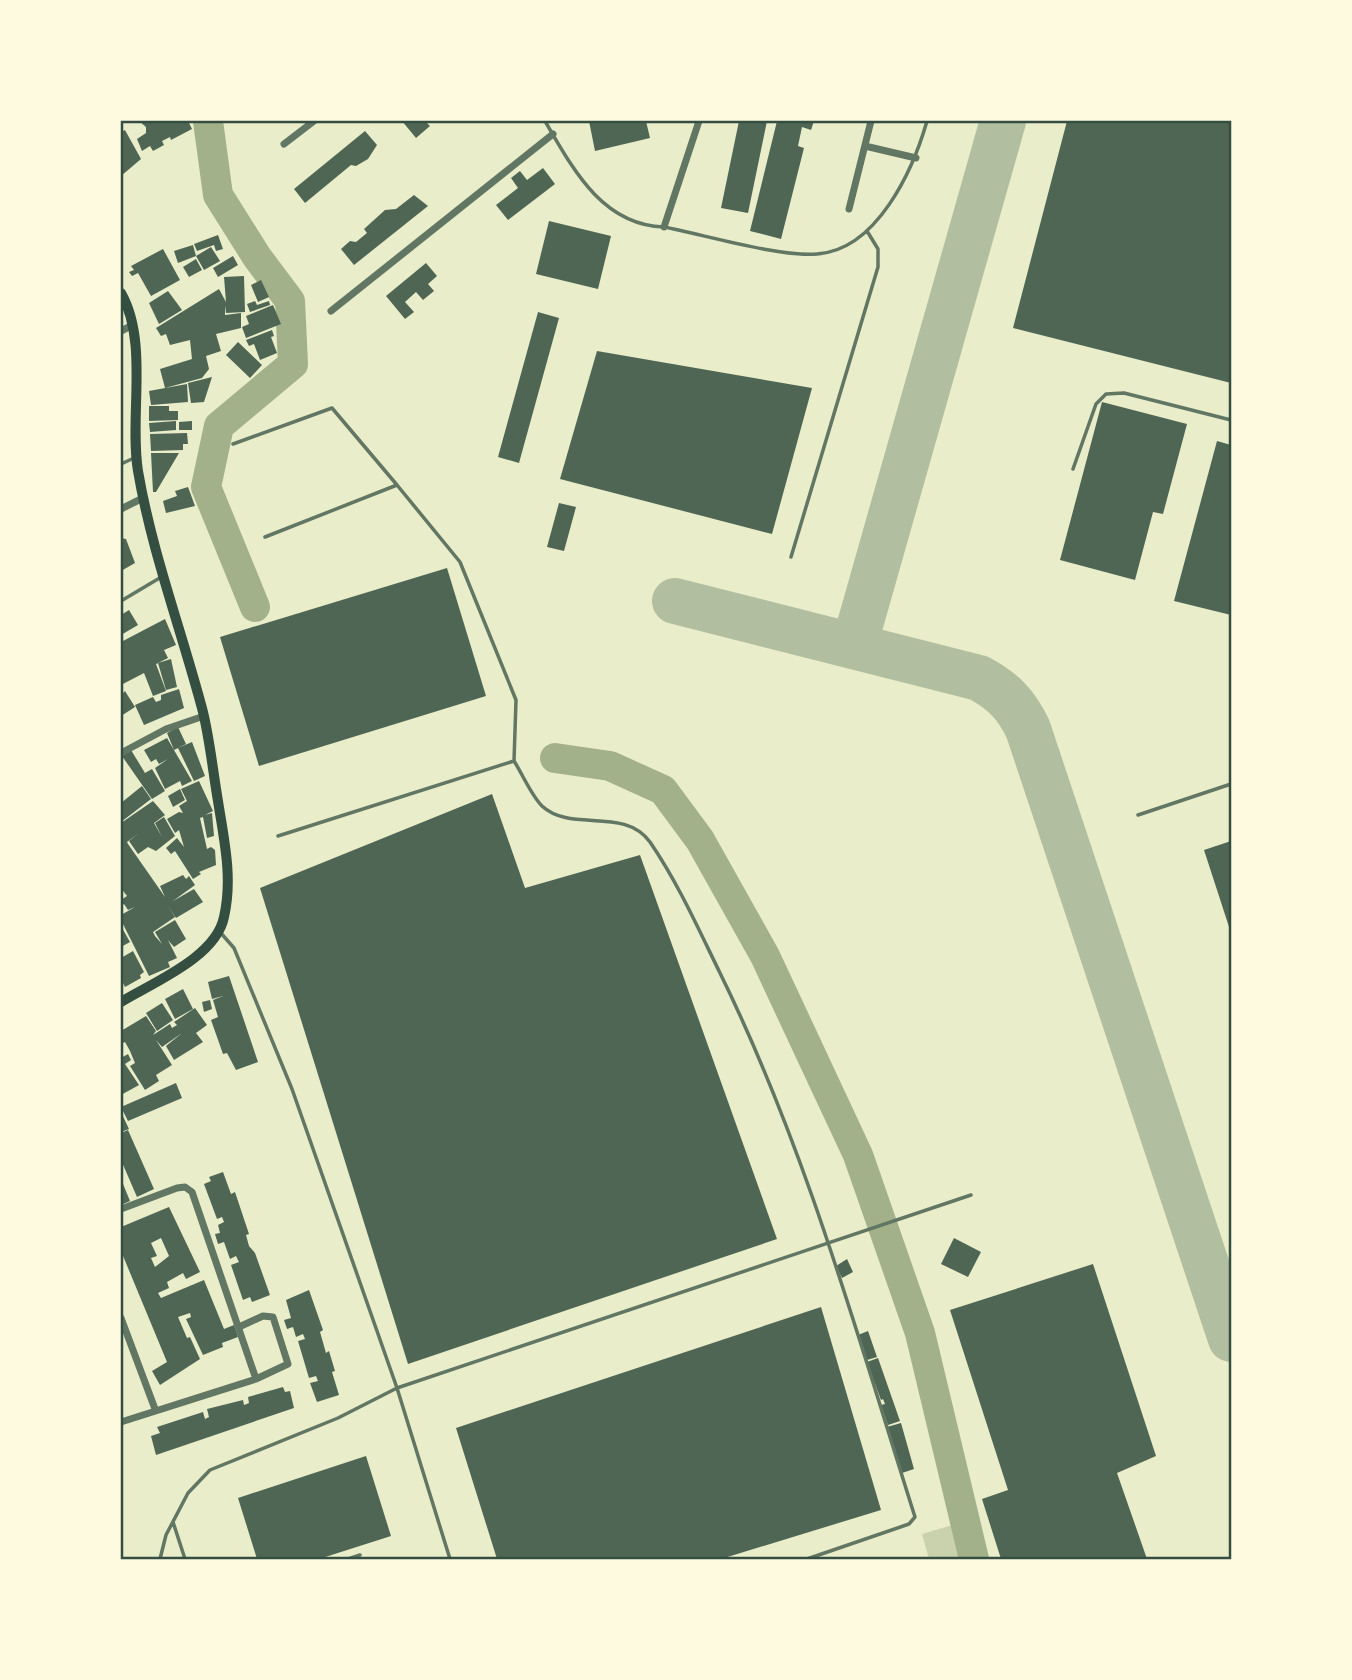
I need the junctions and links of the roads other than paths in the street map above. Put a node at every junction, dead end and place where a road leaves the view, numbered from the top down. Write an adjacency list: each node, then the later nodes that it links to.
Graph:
1 (314, 121): 7 (street)
2 (545, 121): 6 (lane)
3 (699, 121): 11 (street)
4 (871, 121): 8 (street)
5 (927, 121): 9 (lane)
6 (553, 134): 11 (lane); 14 (street)
7 (284, 144)
8 (865, 146): 9 (street); 10 (street)
9 (916, 158): 12 (lane)
10 (849, 209)
11 (664, 227): 12 (lane)
12 (867, 231): 26 (lane)
13 (121, 293): 15 (main road)
14 (331, 311)
15 (131, 326): 16 (street); 19 (main road)
16 (121, 331)
17 (1231, 420): 21 (lane)
18 (233, 444): 22 (lane)
19 (136, 457): 20 (lane); 23 (main road)
20 (121, 464)
21 (1073, 469)
22 (397, 485): 25 (lane); 31 (lane)
23 (143, 498): 24 (street); 27 (main road)
24 (121, 509)
25 (265, 537)
26 (791, 557)
27 (165, 575): 28 (lane); 29 (main road)
28 (121, 601)
29 (204, 716): 30 (street); 35 (main road)
30 (121, 753)
31 (514, 761): 34 (lane); 39 (lane)
32 (1231, 784): 33 (lane)
33 (1138, 815)
34 (278, 836)
35 (219, 931): 36 (main road); 43 (lane)
36 (121, 1002)
37 (971, 1195): 39 (lane)
38 (121, 1209): 41 (street)
39 (828, 1245): 43 (lane); 52 (lane)
40 (121, 1318): 44 (street)
41 (239, 1326): 42 (street); 42 (street)
42 (256, 1379): 44 (street)
43 (397, 1388): 46 (lane); 51 (lane)
44 (155, 1409): 45 (street)
45 (121, 1422)
46 (173, 1522): 48 (lane); 49 (lane)
47 (360, 1556): 50 (lane)
48 (160, 1559)
49 (185, 1559)
50 (348, 1559)
51 (450, 1559)
52 (807, 1559)

